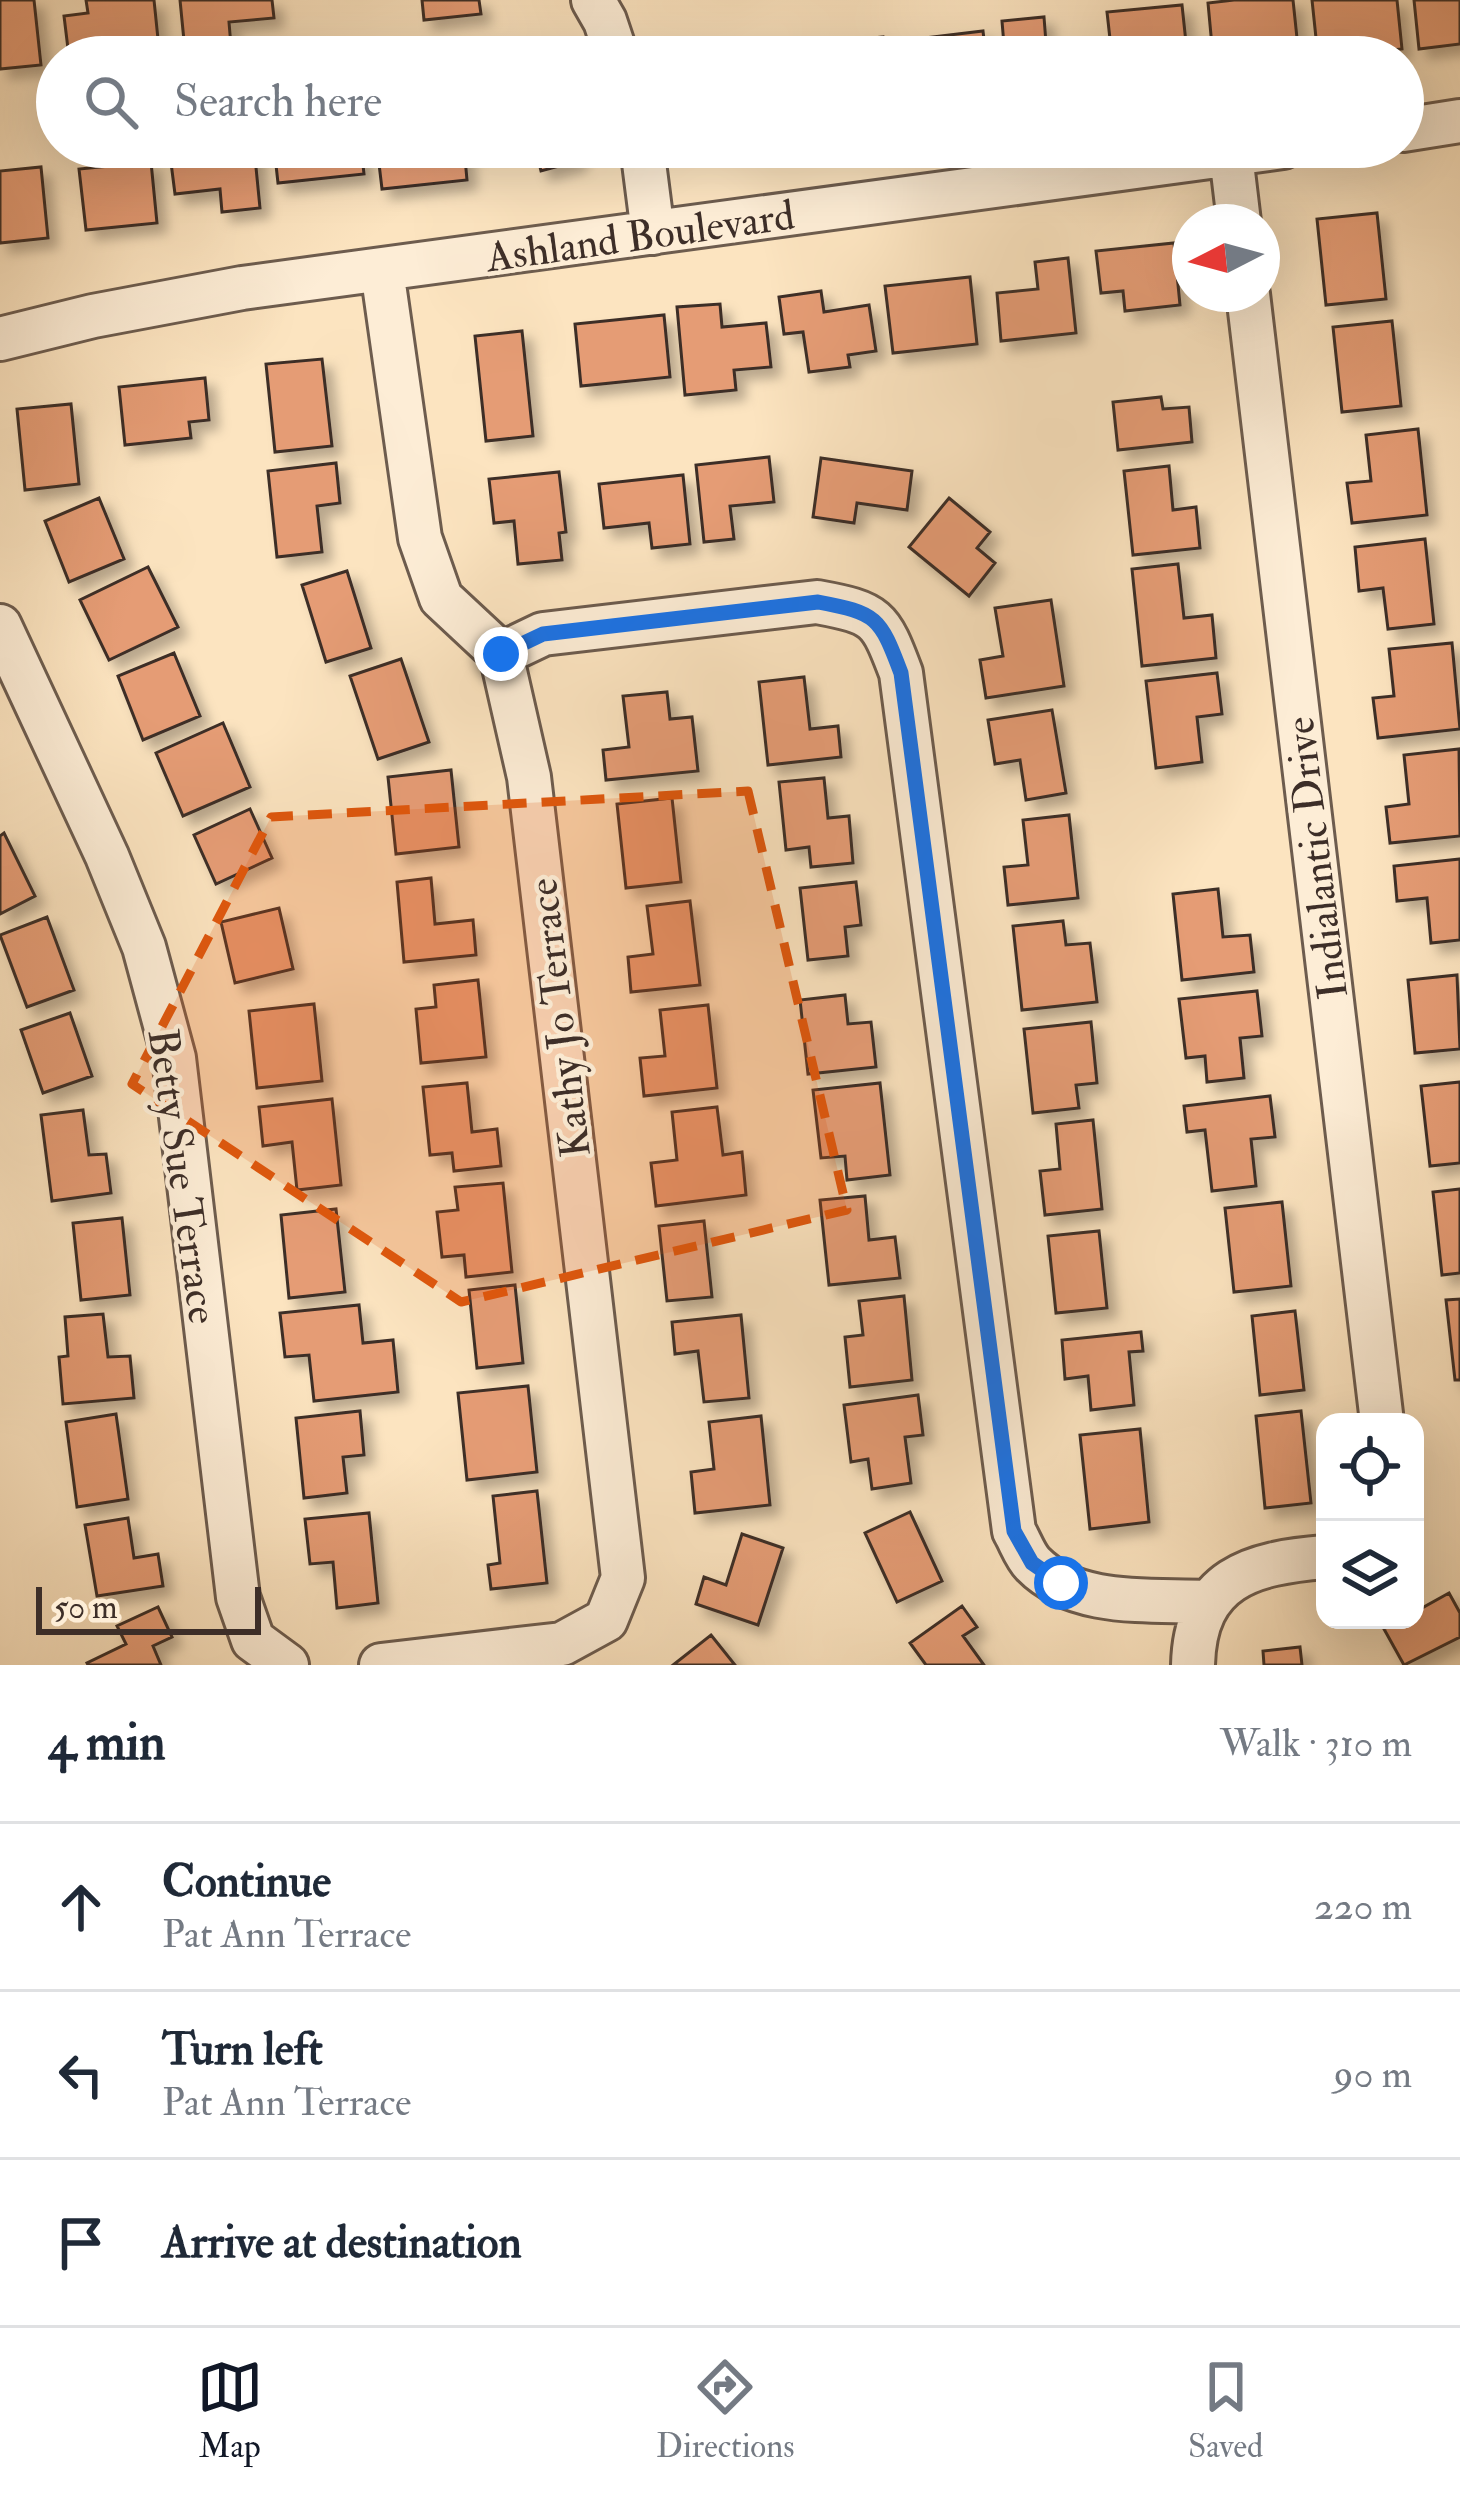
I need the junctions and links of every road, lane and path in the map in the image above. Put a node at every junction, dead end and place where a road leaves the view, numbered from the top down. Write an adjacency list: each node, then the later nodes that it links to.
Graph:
1 (593, 0): 2 (street)
2 (610, 36)
3 (1460, 122): 4 (street)
4 (1424, 127)
5 (644, 168): 9 (street)
6 (1129, 168): 9 (street, Ashland Boulevard)
7 (1233, 168): 8 (street)
8 (1237, 204)
9 (653, 233): 10 (street, Ashland Boulevard)
10 (382, 271): 12 (street, Ashland Boulevard); 14 (street)
11 (1250, 312): 15 (street, Indialantic Drive)
12 (0, 339)
13 (0, 626): 18 (street, Betty Sue Terrace)
14 (501, 654): 17 (street); 19 (street, Kathy Jo Terrace)
15 (1381, 1413)
16 (1316, 1558): 17 (street)
17 (1207, 1601): 20 (street)
18 (287, 1665)
19 (381, 1665)
20 (1193, 1665)

